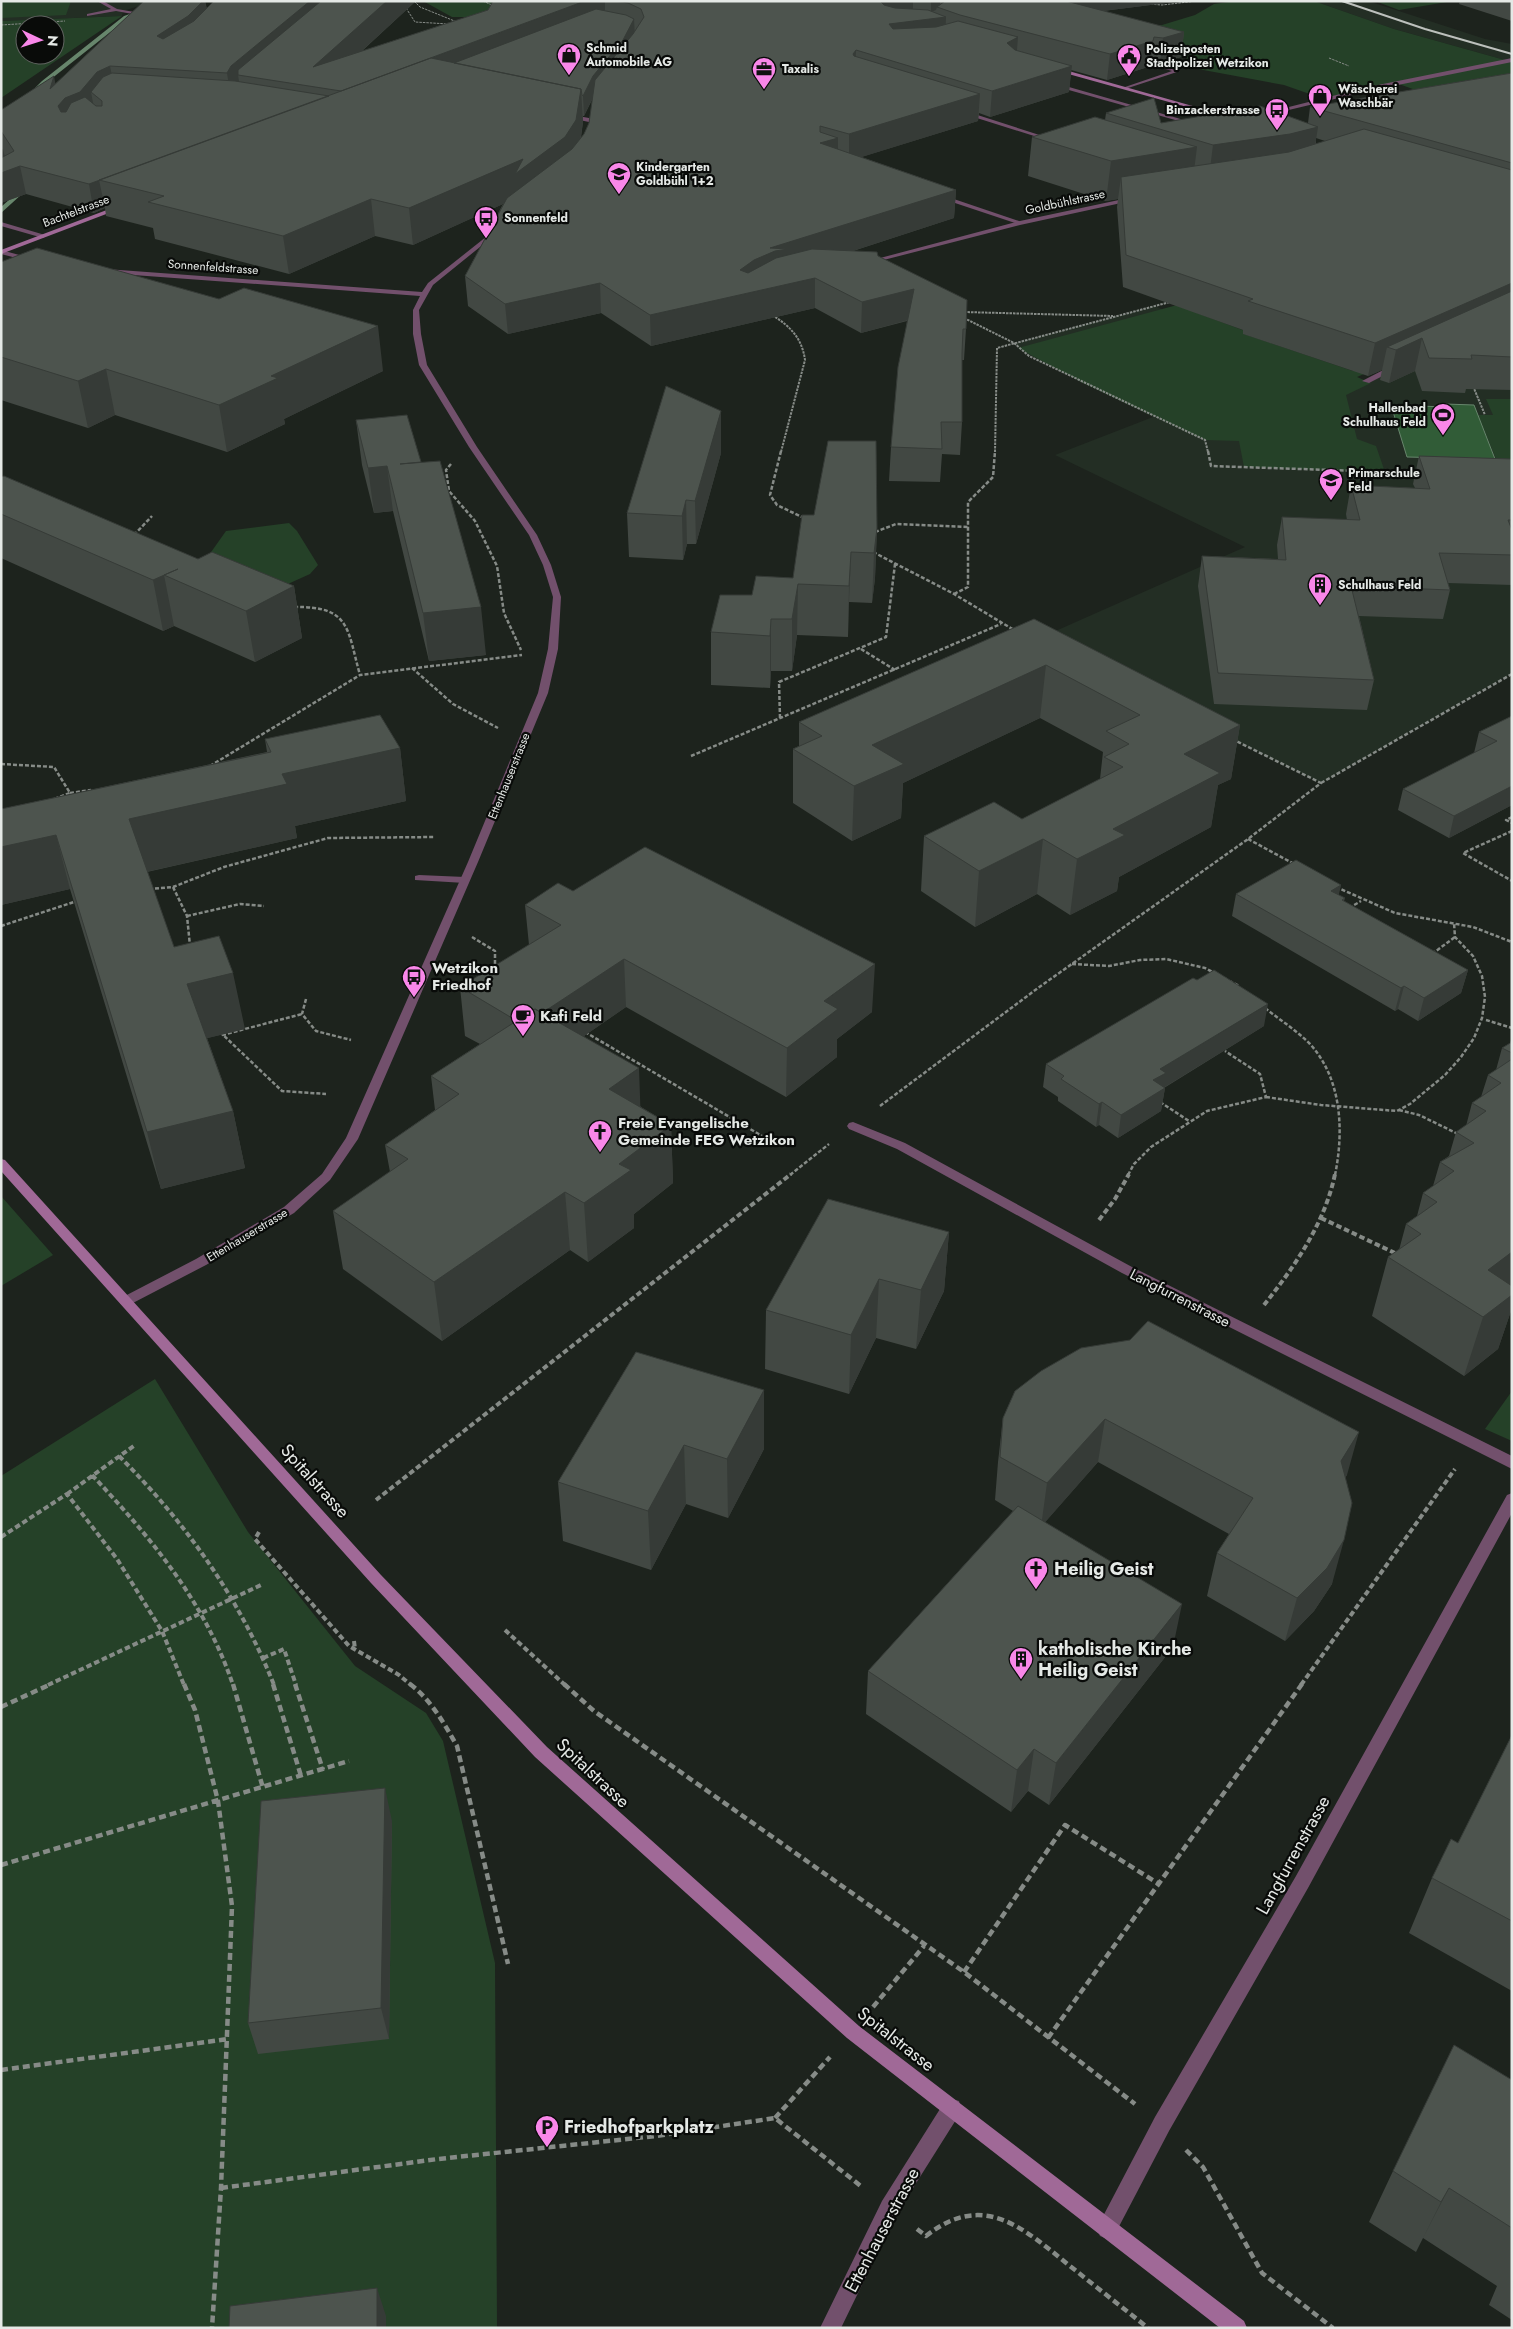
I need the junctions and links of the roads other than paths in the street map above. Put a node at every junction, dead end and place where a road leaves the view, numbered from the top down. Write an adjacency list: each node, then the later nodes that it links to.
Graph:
1 (99, 1): 2 (street)
2 (116, 10): 3 (street); 4 (street)
3 (89, 14)
4 (157, 16)
5 (1512, 60): 12 (street)
6 (1154, 64): 9 (street)
7 (1053, 68): 9 (street)
8 (1045, 81): 15 (street)
9 (1127, 88): 13 (street)
10 (960, 111): 16 (street)
11 (563, 116): 14 (street)
12 (1256, 116)
13 (1240, 120)
14 (589, 121)
15 (1206, 127)
16 (1055, 141)
17 (935, 195): 21 (street)
18 (1140, 198): 21 (street, Goldbühlstrasse)
19 (126, 204): 23 (street, Bachtelstrasse)
20 (508, 222): 28 (street, Ettenhauserstrasse)
21 (1020, 223): 26 (street, Goldbühlstrasse)
22 (1, 224): 23 (street)
23 (43, 236): 24 (street, Bachtelstrasse)
24 (2, 252): 25 (street)
25 (36, 261)
26 (858, 265)
27 (102, 270): 28 (street, Sonnenfeldstrasse)
28 (423, 294): 32 (street, Ettenhauserstrasse)
29 (1406, 363): 30 (street)
30 (1366, 381)
31 (419, 878): 32 (street)
32 (465, 880): 35 (street, Ettenhauserstrasse)
33 (852, 1126): 36 (street, Langfurrenstrasse)
34 (1, 1163): 35 (street, Spitalstrasse)
35 (126, 1301): 38 (street, Spitalstrasse)
36 (1512, 1462)
37 (1512, 1499): 39 (street, Langfurrenstrasse)
38 (952, 2108): 39 (street, Spitalstrasse); 40 (street, Ettenhauserstrasse)
39 (1107, 2229): 41 (street, Spitalstrasse)
40 (830, 2328)
41 (1237, 2328)

